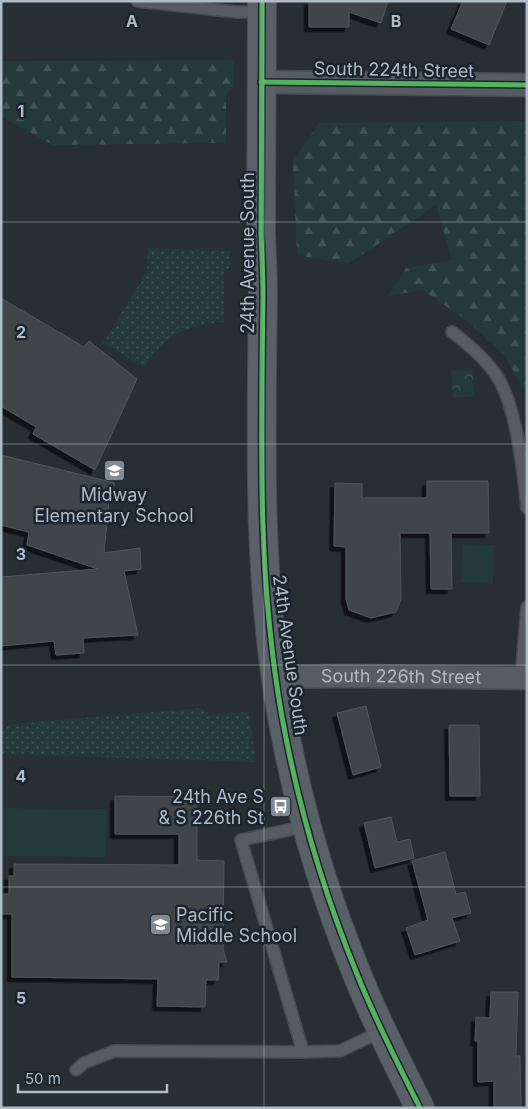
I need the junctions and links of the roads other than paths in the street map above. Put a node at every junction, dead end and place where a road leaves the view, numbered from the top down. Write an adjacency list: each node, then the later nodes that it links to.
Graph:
1 (136, 1): 2 (lane)
2 (262, 7): 3 (street, 24th Avenue South)
3 (261, 82): 4 (street, South 224th Street); 8 (street, 24th Avenue South)
4 (527, 85)
5 (452, 332): 6 (lane)
6 (527, 508)
7 (527, 607): 9 (lane)
8 (275, 677): 9 (street, South 226th Street); 10 (street, 24th Avenue South)
9 (524, 678)
10 (306, 826): 11 (street, 24th Avenue South); 12 (lane)
11 (382, 1031): 12 (lane); 14 (street, 24th Avenue South)
12 (303, 1052): 13 (lane)
13 (76, 1070)
14 (420, 1108)

